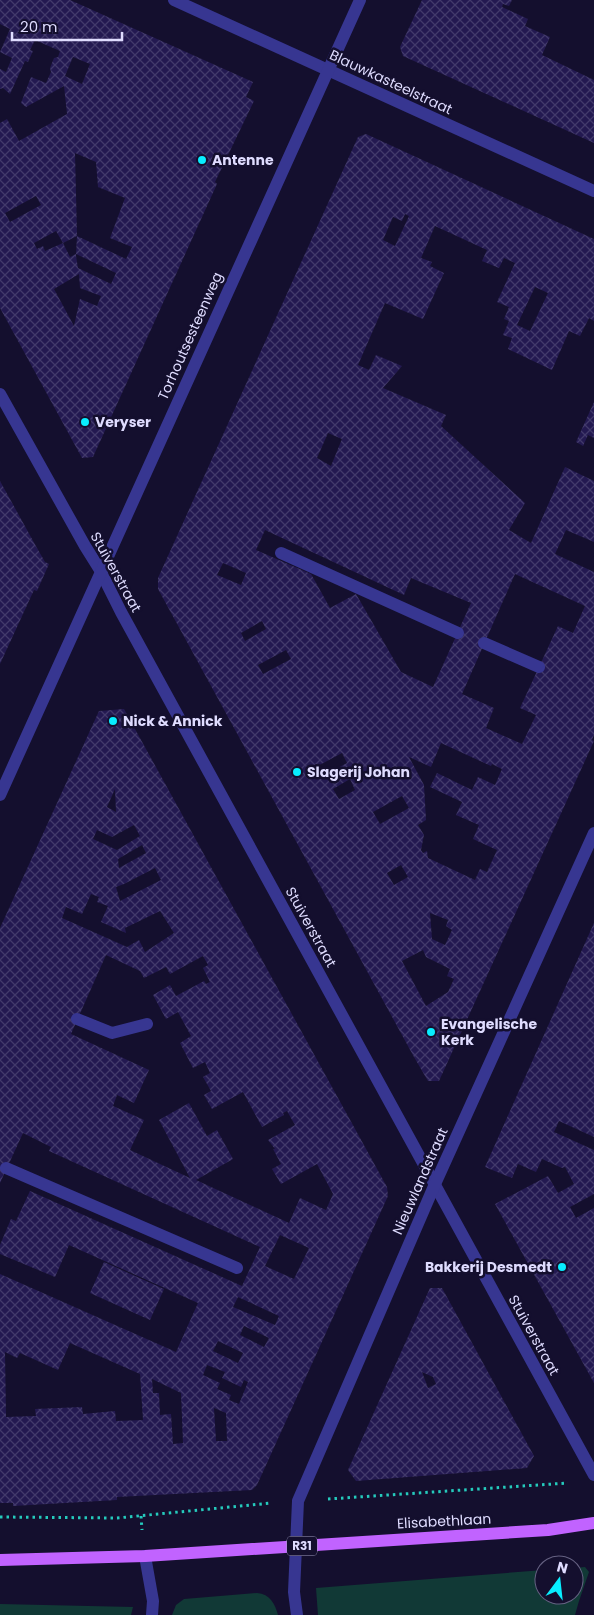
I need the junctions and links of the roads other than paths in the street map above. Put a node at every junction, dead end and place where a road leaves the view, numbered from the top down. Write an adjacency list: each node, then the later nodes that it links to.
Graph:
1 (174, 0): 3 (street, Blauwkasteelstraat)
2 (360, 0): 3 (street, Torhoutsesteenweg)
3 (328, 69): 4 (street, Blauwkasteelstraat); 7 (street, Torhoutsesteenweg)
4 (594, 191)
5 (0, 394): 7 (street, Stuiverstraat)
6 (281, 553): 8 (street)
7 (100, 570): 11 (street, Torhoutsesteenweg); 16 (street, Stuiverstraat)
8 (458, 633)
9 (484, 644): 10 (street)
10 (539, 667)
11 (0, 795)
12 (594, 834): 16 (street, Nieuwlandstraat)
13 (77, 1019): 14 (street)
14 (147, 1024)
15 (6, 1168): 17 (street)
16 (434, 1184): 18 (street, Stuiverstraat); 20 (street, Nieuwlandstraat)
17 (237, 1268)
18 (594, 1475)
19 (594, 1522): 20 (main road, Elisabethlaan / R31)
20 (296, 1546): 21 (main road, Elisabethlaan / R31); 24 (street)
21 (145, 1556): 22 (main road, Elisabethlaan / R31); 23 (street)
22 (0, 1560)
23 (152, 1615)
24 (297, 1615)

